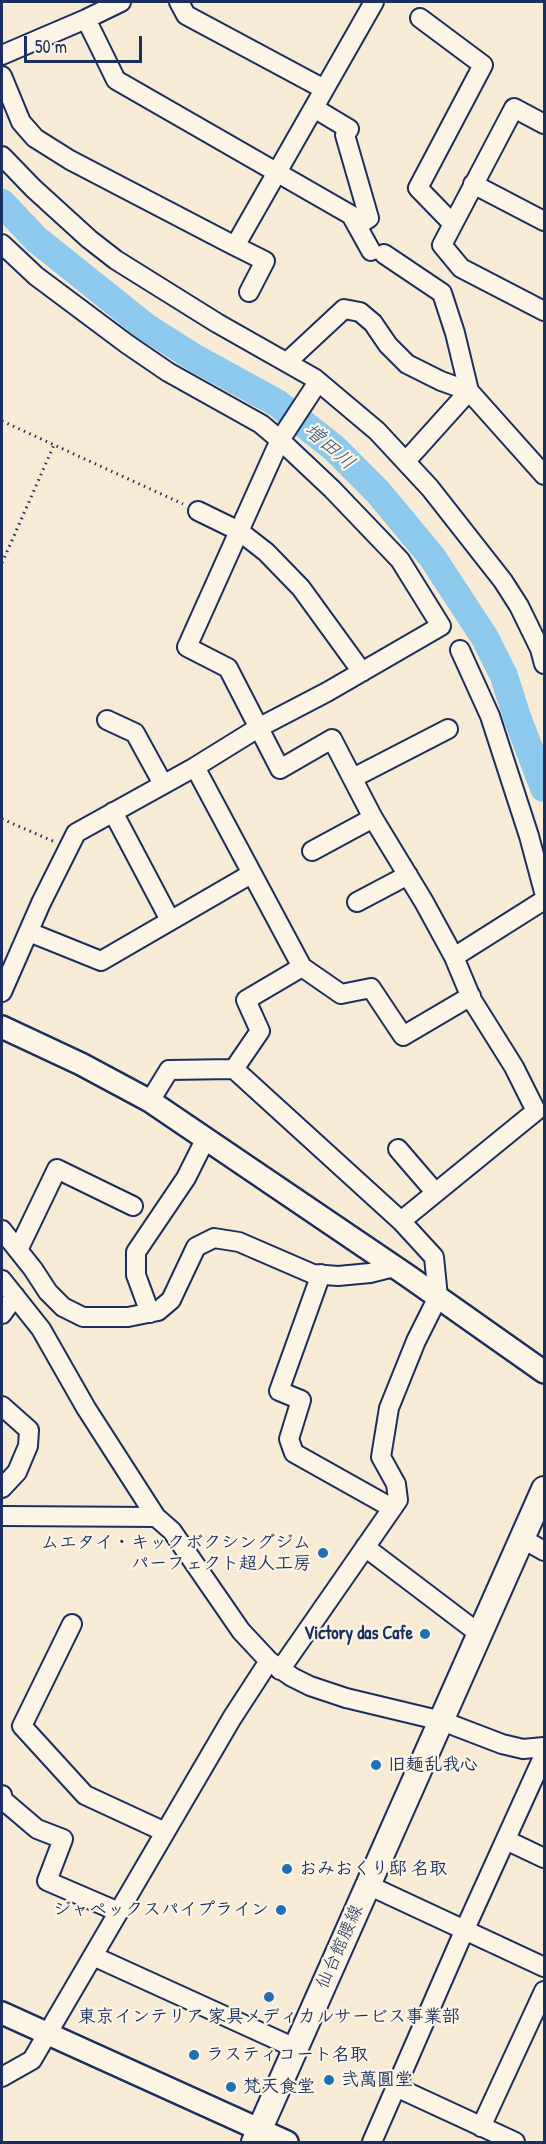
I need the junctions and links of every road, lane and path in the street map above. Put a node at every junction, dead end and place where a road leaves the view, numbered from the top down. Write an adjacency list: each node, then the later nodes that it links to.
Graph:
1 (121, 2): 5 (street)
2 (179, 2): 8 (street)
3 (370, 3): 8 (street)
4 (420, 18): 15 (street)
5 (86, 19): 6 (street); 12 (street)
6 (2, 55)
7 (2, 76): 18 (street)
8 (324, 89): 9 (street)
9 (314, 108): 12 (street); 16 (street)
10 (544, 124): 13 (street)
11 (2, 156): 21 (street)
12 (277, 172): 16 (street); 18 (street)
13 (473, 184): 14 (street); 15 (street)
14 (544, 221)
15 (452, 223): 20 (street)
16 (357, 226): 23 (street)
17 (2, 244): 25 (street)
18 (235, 246): 19 (street)
19 (249, 292)
20 (544, 311)
21 (287, 362): 22 (street); 23 (street)
22 (318, 382): 25 (street); 27 (street)
23 (469, 391): 27 (street); 28 (street)
24 (2, 421): 26 (path)
25 (282, 436): 30 (street); 34 (street)
26 (54, 445): 29 (path); 31 (path)
27 (406, 460): 33 (street)
28 (544, 475)
29 (198, 511): 30 (street)
30 (239, 531): 34 (street); 36 (street)
31 (2, 563)
32 (460, 650): 48 (street)
33 (544, 664)
34 (362, 672): 36 (street)
35 (107, 720): 40 (street)
36 (258, 728): 38 (street); 39 (street)
37 (448, 729): 39 (street)
38 (195, 767): 40 (street); 46 (street)
39 (353, 778): 42 (street)
40 (163, 784): 41 (street)
41 (112, 812): 44 (street); 51 (street)
42 (374, 818): 45 (street); 47 (street)
43 (2, 819): 44 (path)
44 (68, 848): 52 (street)
45 (312, 850)
46 (251, 874): 51 (street); 54 (street)
47 (408, 874): 50 (street); 53 (street)
48 (544, 892)
49 (544, 900): 53 (street)
50 (357, 902)
51 (171, 920): 52 (street)
52 (28, 932): 55 (street)
53 (454, 957): 56 (street)
54 (302, 967): 56 (street); 58 (street)
55 (2, 992)
56 (471, 996): 59 (street)
57 (2, 1027): 60 (street)
58 (234, 1070): 60 (street); 65 (street)
59 (536, 1092): 63 (street)
60 (150, 1101): 61 (street)
61 (206, 1138): 68 (street); 73 (street)
62 (398, 1149): 63 (street)
63 (435, 1192): 65 (street)
64 (133, 1206): 67 (street)
65 (400, 1221): 72 (street)
66 (2, 1230): 67 (street)
67 (18, 1250): 73 (street)
68 (394, 1267): 69 (street); 72 (street)
69 (321, 1274): 73 (street); 79 (street)
70 (2, 1280): 71 (street)
71 (15, 1296): 74 (street); 81 (street)
72 (438, 1297): 75 (street); 79 (street)
73 (150, 1313)
74 (2, 1314)
75 (544, 1372)
76 (2, 1406): 77 (street)
77 (2, 1488)
78 (544, 1489): 82 (main road, 仙台館腰線)
79 (392, 1508): 83 (street)
80 (2, 1516): 81 (street)
81 (156, 1517): 87 (street)
82 (523, 1539): 84 (street); 86 (main road, 仙台館腰線)
83 (365, 1547): 86 (street); 87 (street)
84 (544, 1551)
85 (72, 1624): 92 (street)
86 (481, 1635): 88 (main road, 仙台館腰線)
87 (274, 1666): 88 (street); 92 (street)
88 (442, 1721): 89 (street); 95 (main road, 仙台館腰線)
89 (544, 1747)
90 (544, 1755): 93 (street)
91 (2, 1795): 96 (street)
92 (165, 1832): 96 (street)
93 (506, 1840): 94 (street); 97 (street)
94 (544, 1858)
95 (368, 1885): 97 (street); 103 (main road, 仙台館腰線)
96 (118, 1912): 98 (street)
97 (465, 1929): 99 (street); 105 (street)
98 (93, 1956): 102 (street); 103 (street)
99 (544, 1967)
100 (544, 1991): 106 (street)
101 (2, 2013): 102 (street)
102 (46, 2033): 104 (street); 107 (street)
103 (295, 2048): 107 (main road, 仙台館腰線)
104 (2, 2077)
105 (396, 2087): 106 (street); 109 (street)
106 (481, 2127): 110 (street)
107 (256, 2136): 108 (street)
108 (287, 2142)
109 (372, 2142)
110 (515, 2142)

